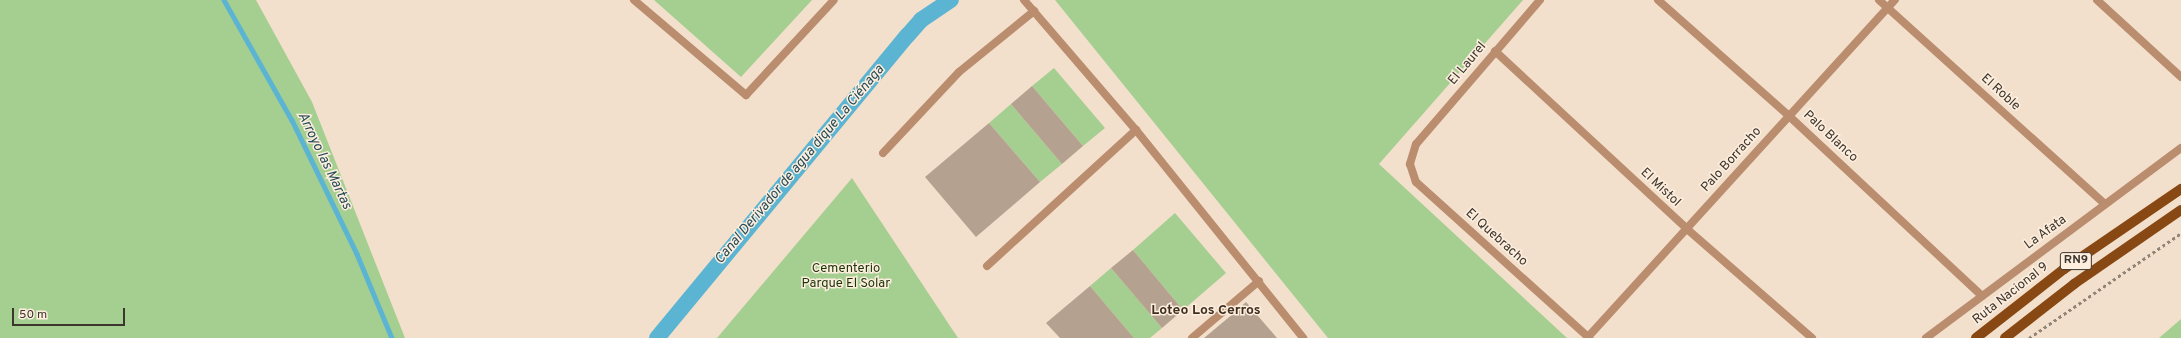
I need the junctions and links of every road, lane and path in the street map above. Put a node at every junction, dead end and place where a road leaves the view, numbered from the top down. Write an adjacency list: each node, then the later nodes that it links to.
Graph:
1 (634, 0): 2 (street)
2 (834, 0)
3 (1024, 0): 10 (street)
4 (1540, 0): 11 (street, El Laurel)
5 (1658, 0): 13 (street, Palo Blanco)
6 (1879, 0): 9 (street, El Roble)
7 (1895, 0): 9 (street, Palo Borracho)
8 (2097, 0): 12 (street)
9 (1888, 8): 13 (street, Palo Borracho); 19 (street, El Roble)
10 (1034, 10): 14 (street); 17 (street)
11 (1495, 51): 15 (street, El Laurel); 21 (street, El Mistol)
12 (2181, 77)
13 (1789, 116): 21 (street, Palo Borracho); 25 (street, Palo Blanco)
14 (1136, 130): 23 (street); 24 (street)
15 (1416, 144): 28 (street, El Quebracho)
16 (2181, 148): 19 (street, La Afata)
17 (883, 153)
18 (2181, 189): 31 (main road, Ruta Nacional 9 / RN9)
19 (2105, 204): 25 (street, La Afata)
20 (2181, 210): 32 (main road, RN9)
21 (1687, 229): 28 (street, Palo Borracho); 29 (street, El Mistol)
22 (2181, 233): 33 (path)
23 (987, 266)
24 (1259, 281): 26 (street); 27 (street)
25 (1982, 296): 30 (street, La Afata)
26 (1192, 338)
27 (1303, 338)
28 (1588, 338)
29 (1812, 338)
30 (1926, 338)
31 (1976, 338)
32 (2004, 338)
33 (2029, 338)

